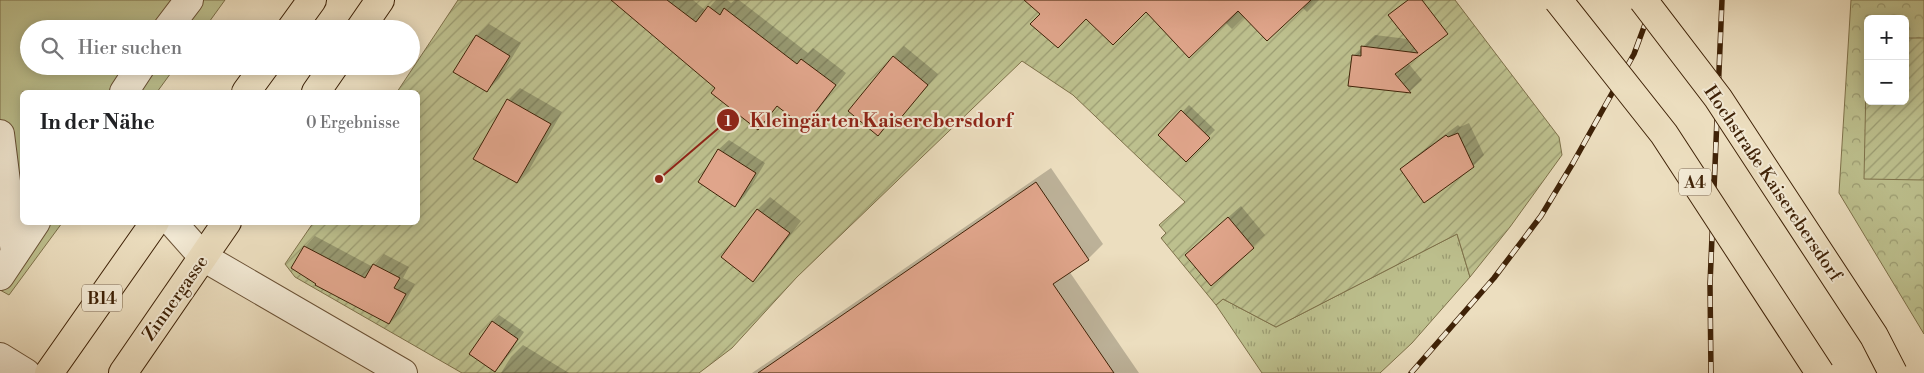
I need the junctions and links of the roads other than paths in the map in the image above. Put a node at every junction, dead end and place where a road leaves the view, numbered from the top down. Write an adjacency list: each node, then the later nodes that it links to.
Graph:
1 (189, 0): 6 (street)
2 (312, 0): 7 (main road)
3 (380, 0): 8 (main road)
4 (1558, 0): 28 (main road, A4, bridge)
5 (1643, 0): 29 (main road, Hochstraße Kaiserebersdorf, bridge)
6 (174, 20)
7 (298, 20)
8 (366, 20)
9 (135, 75): 12 (street)
10 (258, 75): 13 (main road)
11 (328, 75): 14 (main road)
12 (125, 90)
13 (247, 90)
14 (317, 90)
15 (0, 134): 20 (street)
16 (34, 225): 20 (street)
17 (153, 225): 25 (main road, B14)
18 (175, 225): 21 (street)
19 (225, 225): 21 (main road, Zinnergasse)
20 (15, 253): 22 (street)
21 (203, 257): 26 (main road, Zinnergasse); 27 (street)
22 (0, 276)
23 (0, 357): 24 (street)
24 (26, 373)
25 (49, 373)
26 (123, 373)
27 (403, 373)
28 (1820, 373)
29 (1893, 373)

